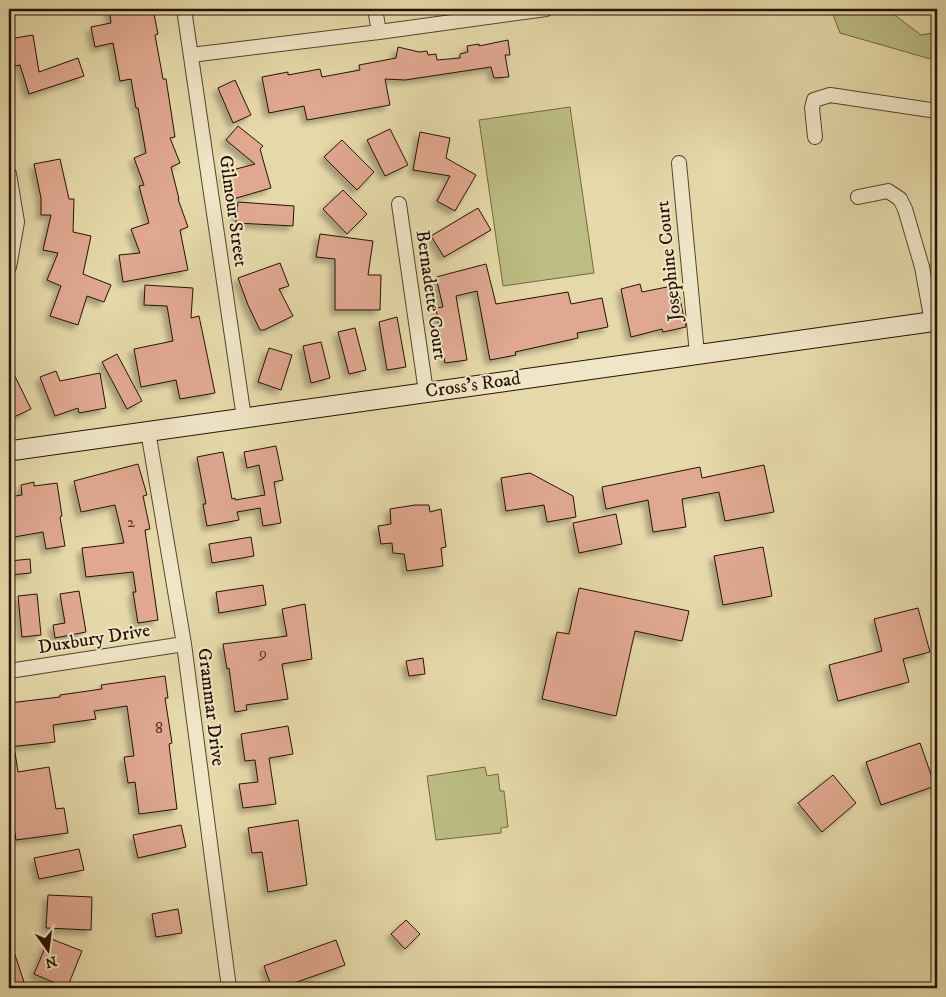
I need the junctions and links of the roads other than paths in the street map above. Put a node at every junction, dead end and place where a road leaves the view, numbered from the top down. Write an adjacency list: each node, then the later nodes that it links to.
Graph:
1 (184, 9): 5 (street, Gilmour Street)
2 (375, 9): 4 (street)
3 (546, 9): 4 (street)
4 (379, 32): 5 (street)
5 (191, 55): 16 (street, Gilmour Street)
6 (937, 111): 7 (street)
7 (815, 137)
8 (678, 163): 14 (street, Josephine Court)
9 (9, 174): 12 (street)
10 (858, 197): 13 (street)
11 (399, 204): 15 (street, Bernadette Court)
12 (9, 267)
13 (935, 321): 14 (street, Cross's Road)
14 (697, 354): 15 (street, Cross's Road)
15 (426, 392): 16 (street, Cross's Road)
16 (244, 418): 17 (street, Cross's Road)
17 (148, 431): 18 (street, Cross's Road); 19 (street, Grammar Drive)
18 (9, 451)
19 (184, 644): 20 (street, Duxbury Drive); 21 (street, Grammar Drive)
20 (9, 671)
21 (229, 988)

